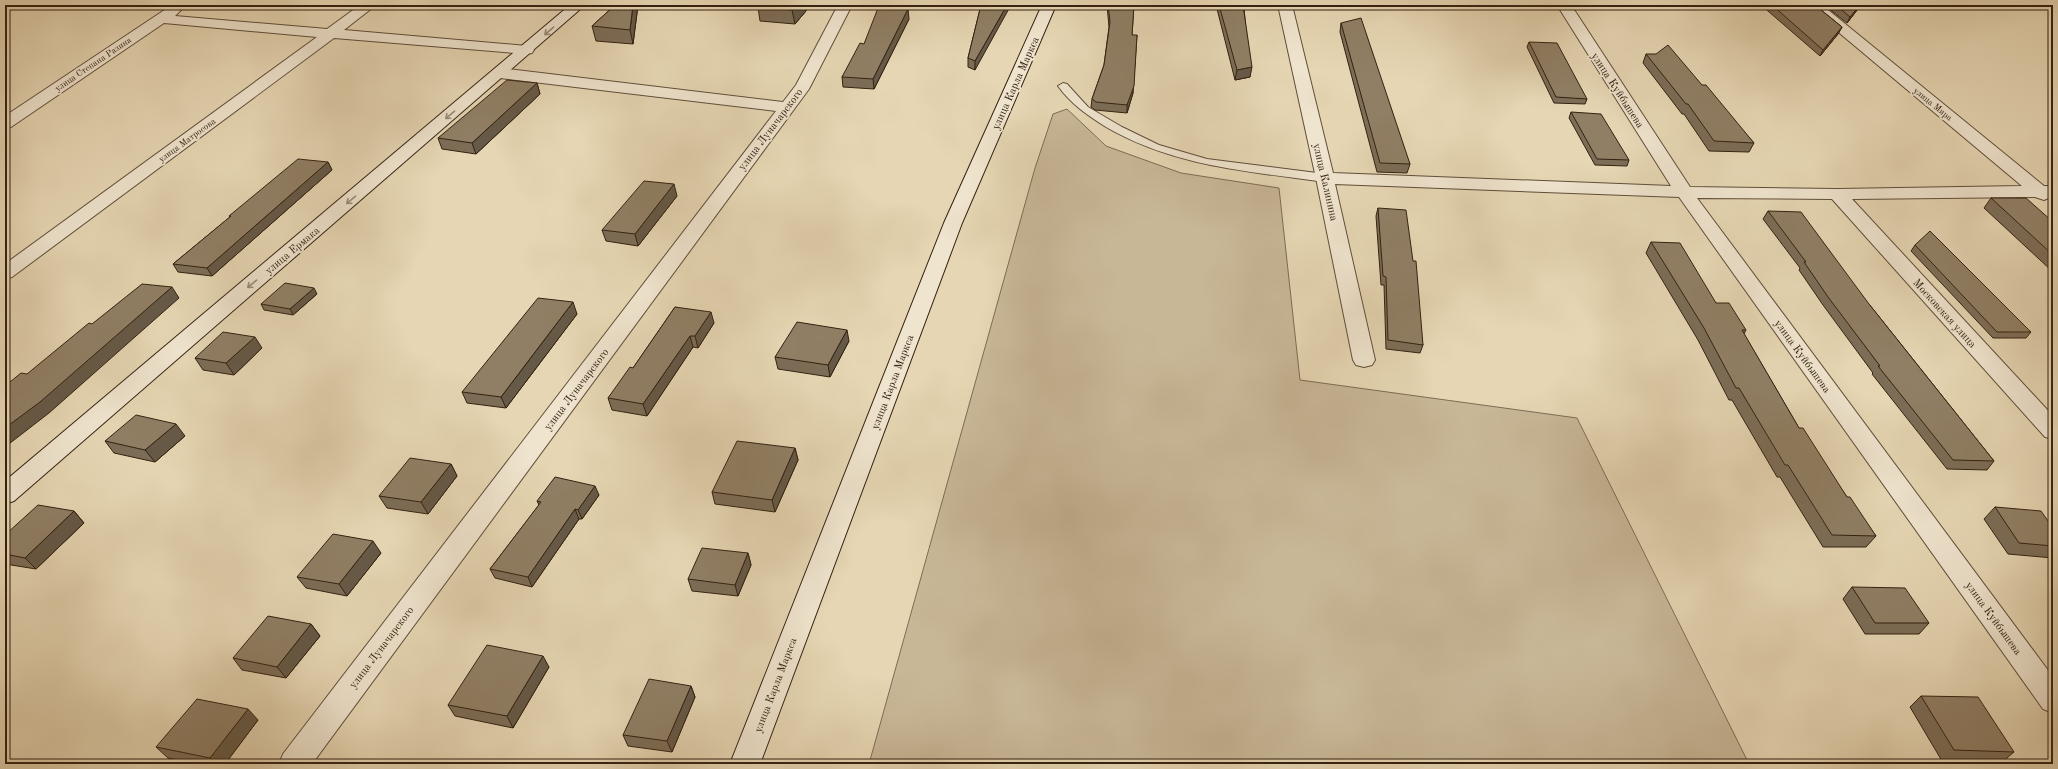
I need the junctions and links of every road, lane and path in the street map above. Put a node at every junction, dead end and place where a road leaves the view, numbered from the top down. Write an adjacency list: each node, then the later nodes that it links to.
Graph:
1 (182, 5): 9 (street, улица Степана Разина)
2 (369, 5): 10 (street, улица Матросова)
3 (578, 5): 11 (street, улица Ермака, one-way to 11)
4 (845, 5): 14 (street, улица Луначарского)
5 (1050, 5): 27 (street, улица Карла Маркса)
6 (1285, 5): 16 (street, улица Калинина)
7 (1564, 5): 18 (street, улица Куйбышева)
8 (1813, 5): 17 (street, улица Мира)
9 (162, 19): 10 (street); 15 (street, улица Степана Разина)
10 (333, 33): 11 (street); 21 (street, улица Матросова)
11 (527, 50): 12 (street, улица Ермака)
12 (500, 73): 14 (street); 24 (street, улица Ермака, one-way to 24)
13 (1064, 86): 16 (lane)
14 (786, 107): 26 (street, улица Луначарского)
15 (5, 123)
16 (1325, 178): 18 (street); 22 (street, улица Калинина)
17 (2046, 191): 19 (street); 20 (street, улица Мира)
18 (1684, 192): 19 (street); 25 (street, улица Куйбышева)
19 (1837, 194): 23 (street, Московская улица)
20 (2053, 203)
21 (5, 273)
22 (1364, 360)
23 (2053, 431)
24 (5, 495)
25 (2053, 700)
26 (294, 764)
27 (745, 764)

